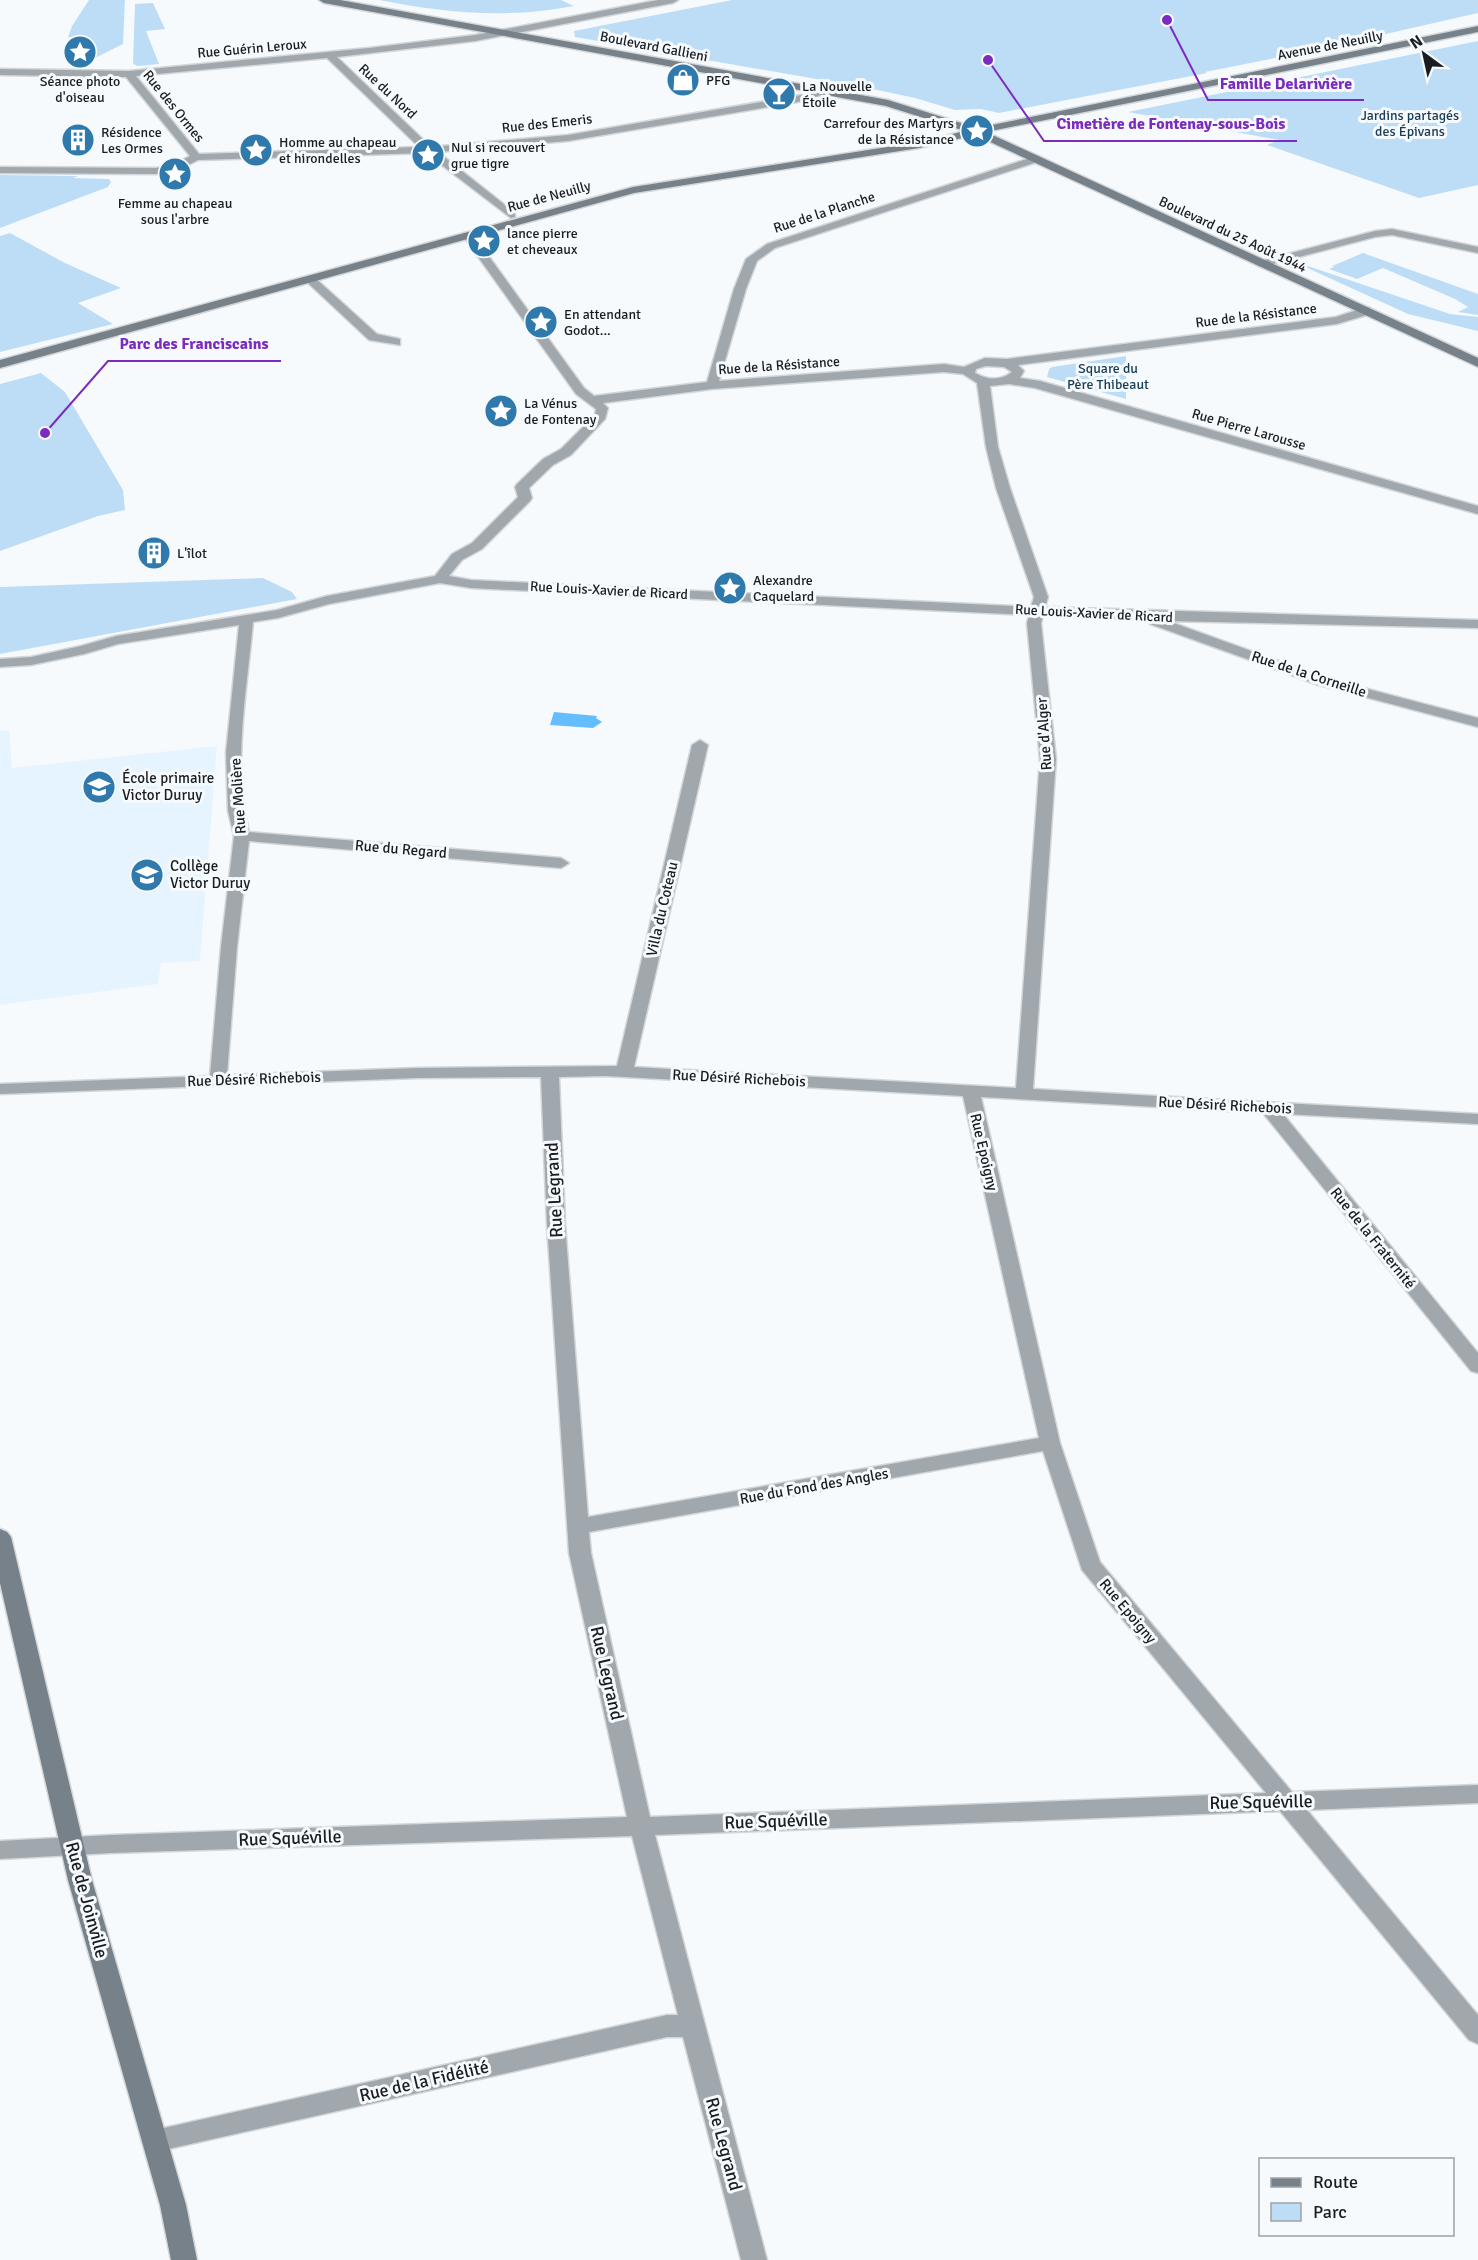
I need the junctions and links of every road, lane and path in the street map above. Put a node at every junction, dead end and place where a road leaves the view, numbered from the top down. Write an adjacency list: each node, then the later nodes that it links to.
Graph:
1 (324, 0): 4 (street, Boulevard Gallieni)
2 (673, 0): 4 (street, Rue Guérin Leroux)
3 (1478, 29): 9 (street, Avenue de Neuilly)
4 (505, 32): 5 (street, Rue Guérin Leroux); 8 (street, Boulevard Gallieni)
5 (330, 56): 7 (street, Rue Guérin Leroux); 10 (street, Rue du Nord)
6 (0, 72): 7 (street, Rue Guérin Leroux)
7 (129, 74): 11 (street, Rue des Ormes)
8 (825, 91): 9 (street, Boulevard Gallieni); 10 (street, Rue des Emeris)
9 (976, 131): 12 (street, Boulevard du 25 Août 1944); 15 (street, Rue de Neuilly)
10 (428, 150): 11 (street, Rue des Emeris); 14 (street, Rue du Nord)
11 (196, 157): 13 (street)
12 (1033, 160): 17 (street, Boulevard du 25 Août 1944); 27 (street, Rue de la Planche)
13 (0, 170)
14 (511, 214)
15 (468, 235): 18 (street, Rue de Neuilly); 28 (street)
16 (1478, 250): 17 (street)
17 (1261, 264): 19 (street, Boulevard du 25 Août 1944)
18 (311, 280): 20 (street); 23 (street, Rue de Neuilly)
19 (1366, 311): 21 (street, Rue de la Résistance); 22 (street, Boulevard du 25 Août 1944)
20 (396, 342)
21 (1007, 363): 24 (street, Rue de la Résistance); 25 (street)
22 (1478, 363)
23 (0, 364)
24 (968, 370): 26 (street); 27 (street, Rue de la Résistance)
25 (1010, 380): 26 (street, Rue Pierre Larousse); 29 (street, Rue Pierre Larousse)
26 (983, 381): 31 (street, Rue d'Alger)
27 (712, 385): 28 (street, Rue de la Résistance)
28 (593, 400): 30 (street)
29 (1478, 510)
30 (440, 579): 31 (street, Rue Louis-Xavier de Ricard); 33 (street, Rue Louis-Xavier de Ricard)
31 (1037, 610): 32 (street, Rue Louis-Xavier de Ricard); 45 (street, Rue d'Alger)
32 (1142, 616): 34 (street, Rue Louis-Xavier de Ricard); 36 (street, Rue de la Corneille)
33 (246, 620): 35 (street, Rue Louis-Xavier de Ricard); 38 (street, Rue Molière)
34 (1478, 624)
35 (0, 663)
36 (1478, 723)
37 (700, 745): 41 (street, Villa du Coteau)
38 (242, 836): 39 (street, Rue du Regard); 42 (street, Rue Molière)
39 (561, 863)
40 (550, 1071): 41 (street, Rue Désiré Richebois); 42 (street, Rue Désiré Richebois); 50 (street, Rue Legrand)
41 (624, 1072): 44 (street, Rue Désiré Richebois)
42 (218, 1081): 43 (street, Rue Désiré Richebois)
43 (0, 1089)
44 (971, 1092): 45 (street, Rue Désiré Richebois); 49 (street, Rue Epoigny)
45 (1024, 1095): 46 (street, Rue Désiré Richebois)
46 (1269, 1108): 47 (street, Rue Désiré Richebois); 48 (street, Rue de la Fraternité)
47 (1478, 1119)
48 (1478, 1366)
49 (1050, 1443): 50 (street, Rue du Fond des Angles); 53 (street, Rue Epoigny)
50 (577, 1526): 54 (street, Rue Legrand)
51 (0, 1537): 55 (street, Rue de Joinville)
52 (1478, 1794): 53 (street, Rue Squéville)
53 (1288, 1802): 54 (street, Rue Squéville); 58 (street, Rue Epoigny)
54 (641, 1826): 55 (street, Rue Squéville); 57 (street, Rue Legrand)
55 (73, 1846): 56 (street, Rue Squéville); 59 (street, Rue de Joinville)
56 (0, 1850)
57 (693, 2026): 59 (street, Rue de la Fidélité); 61 (street, Rue Legrand)
58 (1478, 2033)
59 (155, 2141): 60 (street, Rue de Joinville)
60 (184, 2260)
61 (754, 2260)

